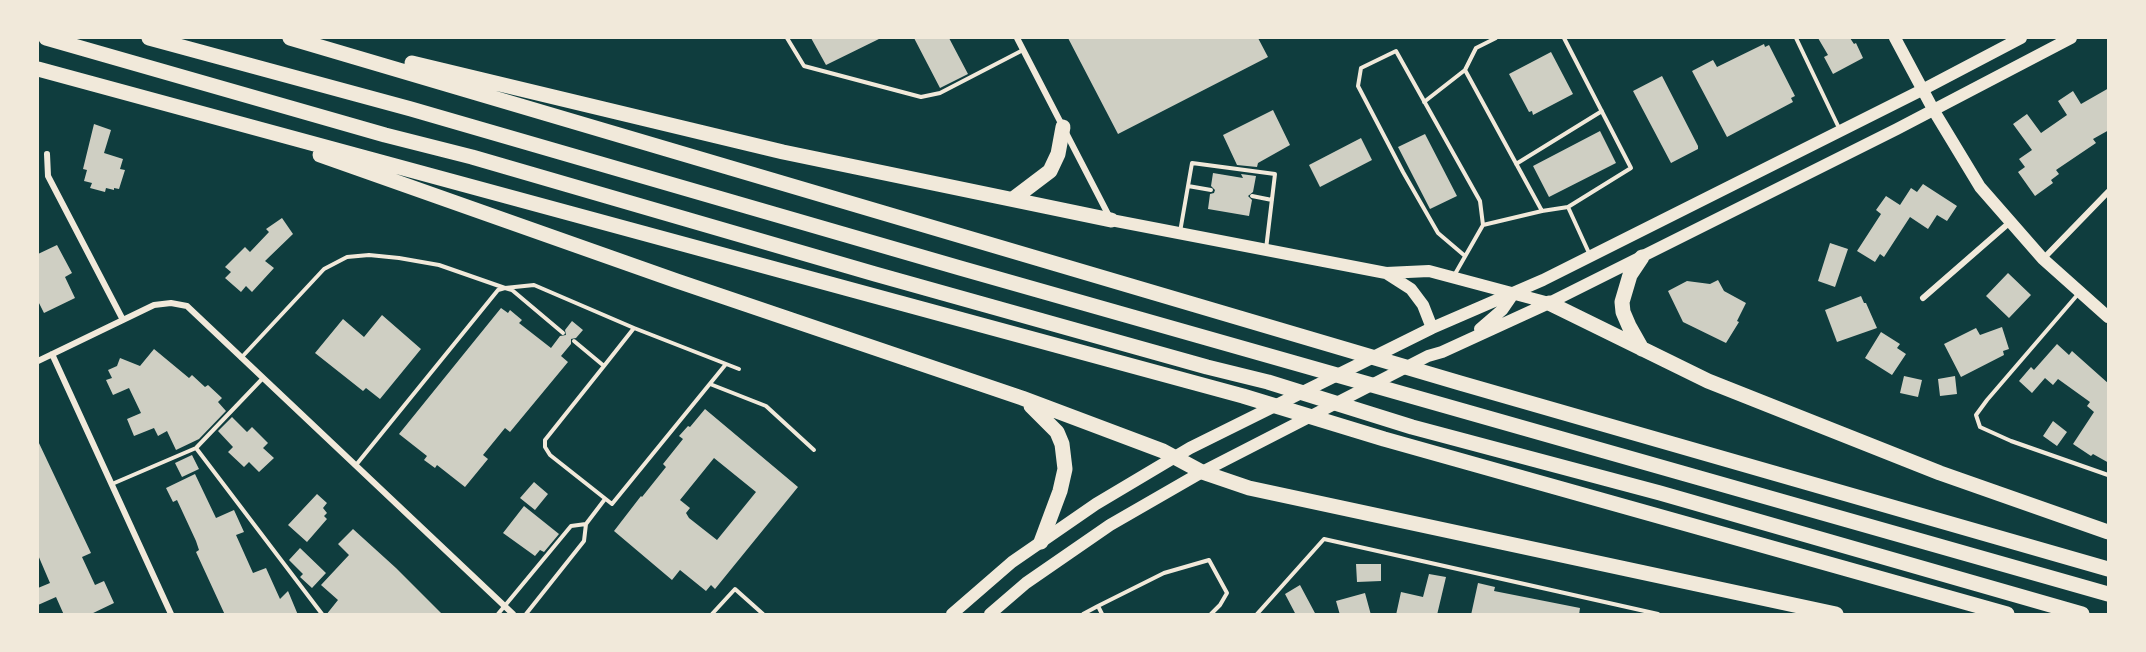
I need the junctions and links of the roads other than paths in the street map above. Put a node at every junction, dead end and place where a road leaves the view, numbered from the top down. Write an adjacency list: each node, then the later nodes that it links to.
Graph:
1 (46, 38): 99 (highway)
2 (149, 38): 80 (highway)
3 (290, 38): 79 (highway)
4 (304, 38): 31 (highway)
5 (787, 38): 13 (lane)
6 (1017, 38): 13 (street)
7 (1496, 38): 15 (lane)
8 (1564, 38): 20 (lane)
9 (1796, 38): 24 (lane)
10 (1895, 38): 18 (main road)
11 (2021, 38): 18 (main road)
12 (2071, 38): 21 (main road)
13 (1023, 50): 23 (street)
14 (38, 69): 17 (highway)
15 (1465, 70): 19 (lane); 26 (lane)
16 (38, 74): 17 (highway)
17 (99, 87): 22 (highway)
18 (1923, 90): 21 (main road); 24 (main road)
19 (1424, 102): 37 (lane); 40 (lane)
20 (1602, 111): 26 (lane); 33 (lane)
21 (1934, 111): 36 (main road); 42 (main road)
22 (204, 114): 67 (highway); 98 (highway)
23 (1063, 127): 31 (highway); 35 (street)
24 (1840, 131): 41 (main road)
25 (47, 154): 52 (street)
26 (1516, 164): 34 (lane)
27 (1188, 186): 28 (lane); 32 (lane); 38 (lane)
28 (1210, 190)
29 (2109, 192): 43 (street)
30 (1252, 196): 32 (lane)
31 (1013, 200): 35 (highway)
32 (1272, 200): 39 (lane)
33 (1568, 207): 34 (lane); 41 (lane)
34 (1542, 211): 37 (lane)
35 (1111, 220): 38 (main road)
36 (2009, 223): 43 (main road); 49 (street)
37 (1483, 225): 40 (lane)
38 (1180, 233): 39 (main road)
39 (1266, 250): 44 (main road)
40 (1465, 256): 45 (lane)
41 (1590, 256): 48 (main road)
42 (1642, 257): 50 (main road); 58 (highway)
43 (2043, 259): 47 (main road)
44 (1386, 273): 45 (main road); 54 (main road)
45 (1453, 277): 48 (main road)
46 (505, 288): 53 (lane); 55 (lane); 60 (lane); 71 (lane)
47 (2079, 292): 51 (main road); 73 (lane)
48 (1514, 293): 50 (main road); 54 (main road); 57 (main road)
49 (1923, 298)
50 (1549, 303): 57 (main road); 58 (highway)
51 (2109, 317)
52 (123, 320): 59 (street); 60 (street)
53 (634, 328): 62 (lane); 63 (lane)
54 (1432, 328): 70 (main road)
55 (563, 333)
56 (574, 341): 63 (lane)
57 (1455, 346): 72 (main road)
58 (1642, 349): 77 (highway)
59 (52, 354): 61 (street); 74 (street)
60 (241, 358): 65 (street)
61 (38, 361)
62 (726, 364): 64 (lane); 66 (lane)
63 (604, 366): 75 (lane)
64 (740, 369)
65 (263, 378): 68 (lane); 71 (street)
66 (710, 384): 69 (lane); 75 (lane)
67 (1022, 398): 70 (highway); 78 (highway)
68 (196, 447): 74 (lane); 84 (lane)
69 (814, 450)
70 (1175, 457): 72 (highway); 78 (main road)
71 (355, 465): 82 (street)
72 (1202, 472): 91 (main road); 97 (highway)
73 (2109, 475)
74 (111, 484): 83 (street)
75 (605, 499): 76 (lane)
76 (586, 524): 82 (lane); 87 (lane)
77 (2109, 532)
78 (1041, 542): 90 (main road)
79 (2109, 569)
80 (2109, 594)
81 (1098, 606): 92 (lane); 93 (lane); 94 (lane)
82 (506, 608): 85 (lane); 86 (street)
83 (171, 615)
84 (322, 615)
85 (498, 615)
86 (513, 615)
87 (526, 615)
88 (712, 615): 89 (lane)
89 (763, 615)
90 (952, 615)
91 (990, 615)
92 (1083, 615)
93 (1102, 615)
94 (1212, 615)
95 (1257, 615): 96 (lane)
96 (1658, 615)
97 (1836, 615)
98 (2007, 615)
99 (2082, 615)

